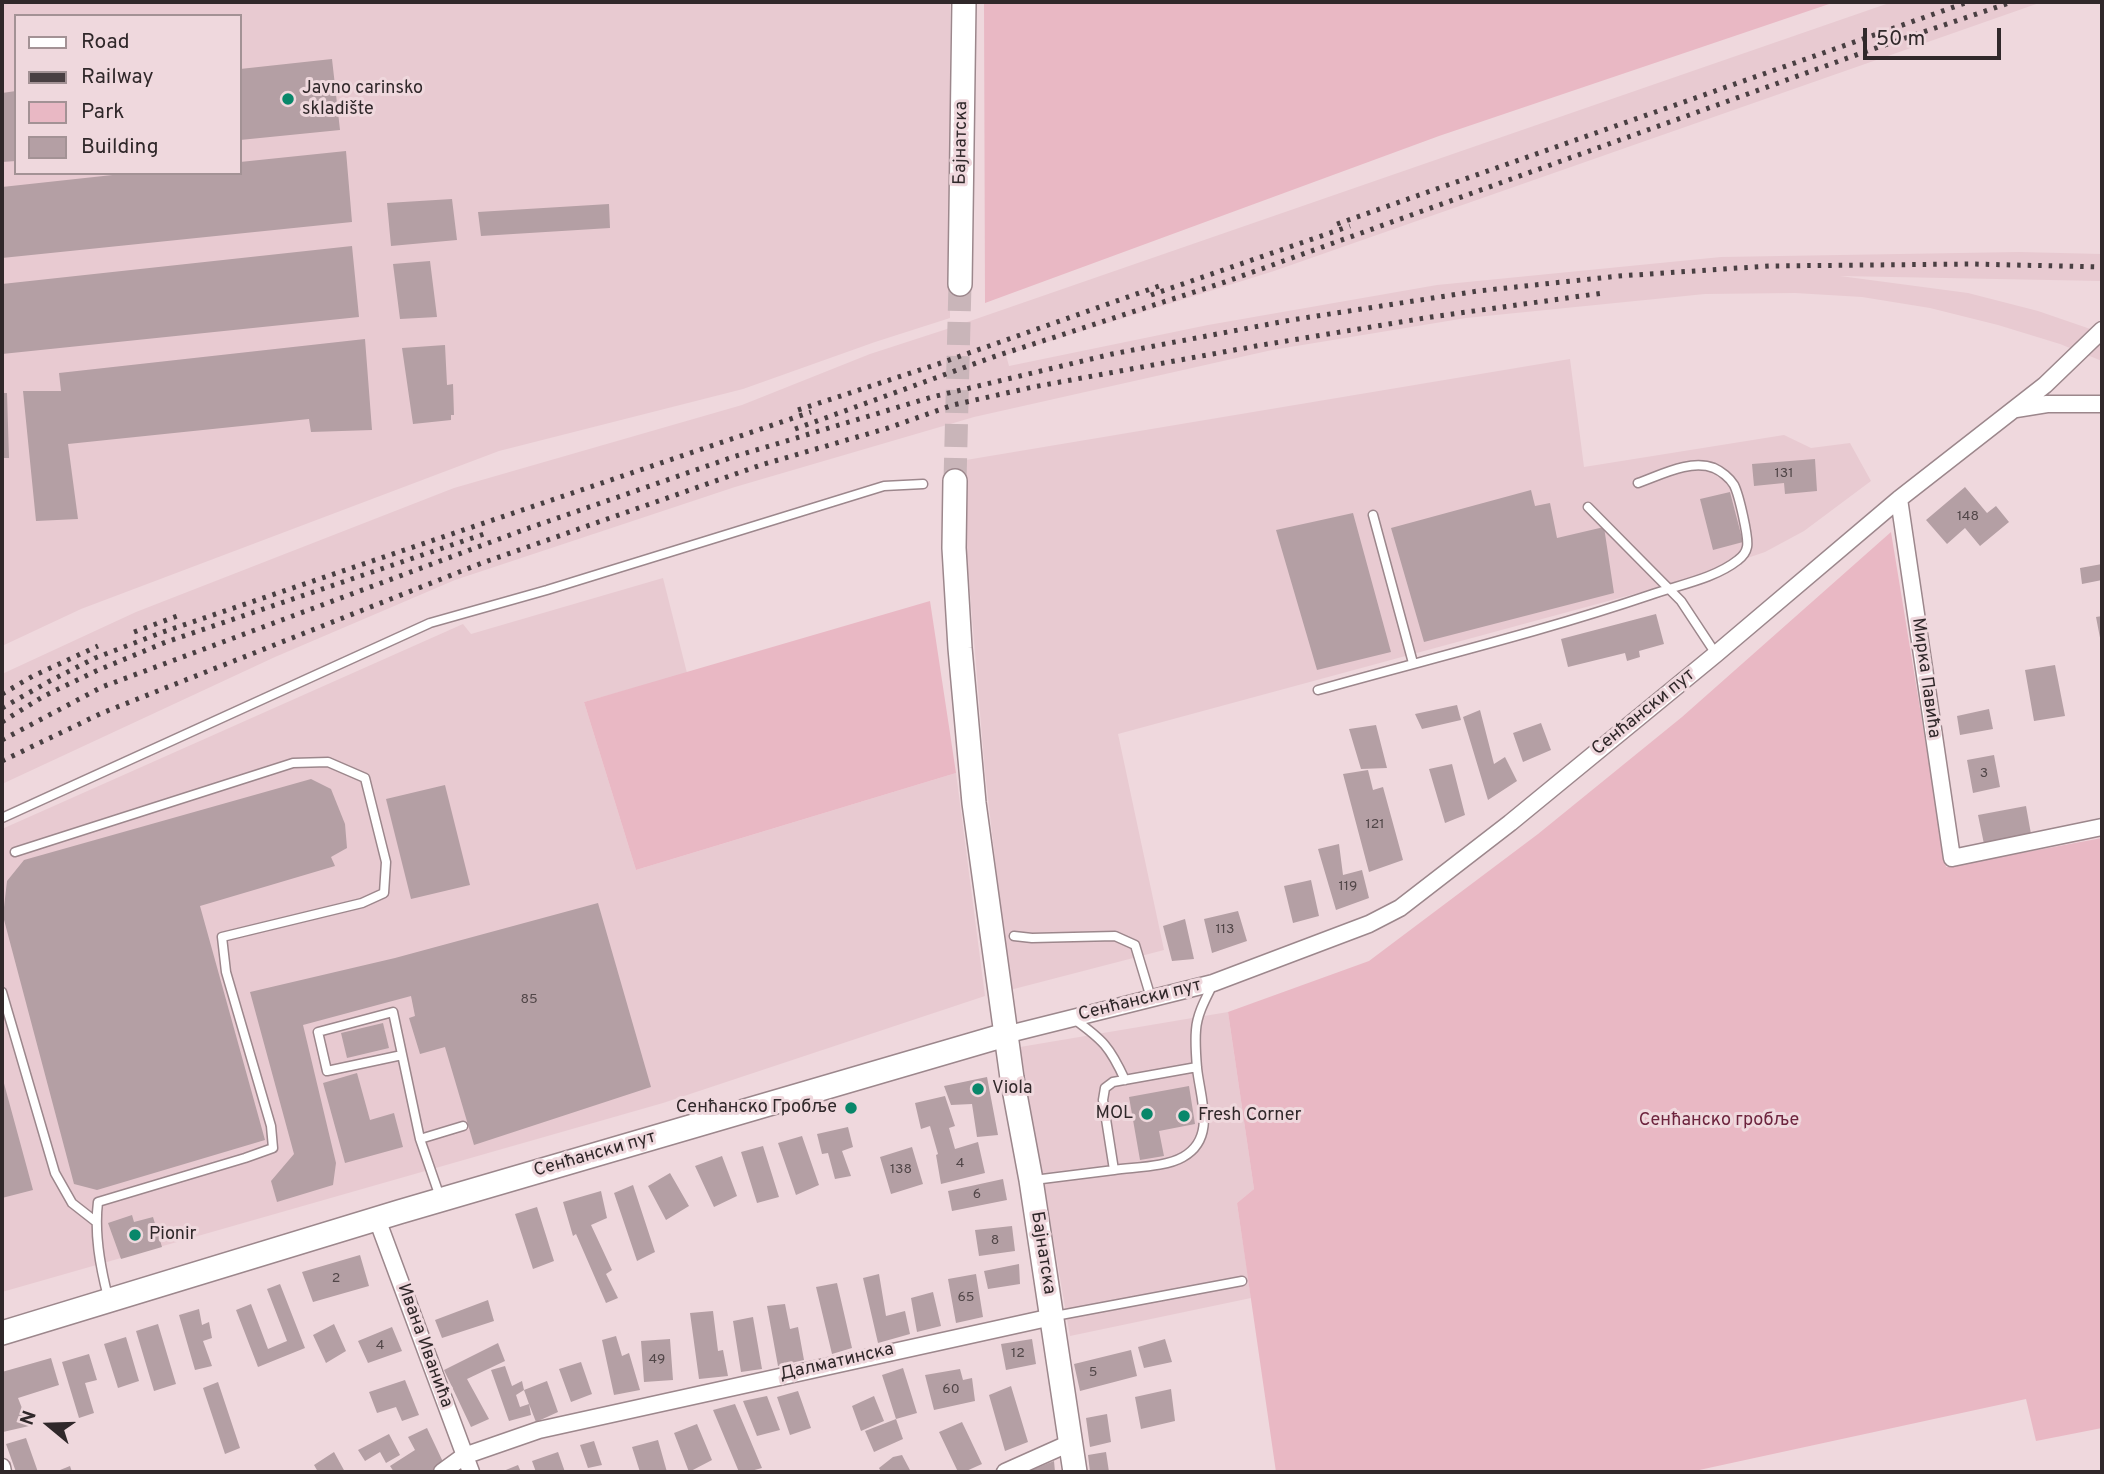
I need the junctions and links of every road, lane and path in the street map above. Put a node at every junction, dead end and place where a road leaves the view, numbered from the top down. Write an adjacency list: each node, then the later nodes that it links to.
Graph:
1 (964, 2): 2 (main road, Бајнатска)
2 (960, 284)
3 (2102, 330): 5 (street, Сенћански пут)
4 (2102, 404): 5 (street)
5 (2014, 409): 9 (street, Сенћански пут)
6 (955, 481): 24 (main road, Бајнатска)
7 (1637, 483): 12 (lane)
8 (923, 484): 16 (lane)
9 (1899, 499): 13 (street, Сенћански пут); 17 (street, Мирка Павића)
10 (1588, 507): 12 (lane)
11 (1373, 515): 14 (lane)
12 (1670, 588): 13 (lane); 14 (lane)
13 (1716, 654): 20 (street, Сенћански пут)
14 (1413, 663): 15 (lane)
15 (1318, 690)
16 (2, 818)
17 (2102, 827)
18 (15, 852): 34 (lane)
19 (1014, 936): 22 (lane)
20 (1213, 983): 22 (street, Сенћански пут); 26 (lane)
21 (2, 992): 34 (lane)
22 (1151, 998): 23 (street, Сенћански пут)
23 (1073, 1018): 24 (street, Сенћански пут); 27 (lane)
24 (1005, 1035): 31 (main road, Бајнатска); 32 (main road, Сенћански пут)
25 (402, 1055): 25 (lane); 29 (lane)
26 (1197, 1067): 27 (lane); 30 (lane)
27 (1125, 1080): 30 (lane)
28 (463, 1126): 29 (lane)
29 (420, 1139): 32 (lane)
30 (1114, 1170): 31 (lane)
31 (1031, 1180): 37 (main road, Бајнатска)
32 (441, 1200): 33 (main road, Сенћански пут)
33 (377, 1219): 36 (main road, Сенћански пут); 40 (street, Ивана Иванића)
34 (96, 1221): 36 (lane)
35 (1242, 1281): 37 (lane, Далматинска)
36 (109, 1300): 38 (main road, Сенћански пут)
37 (1052, 1317): 39 (main road, Бајнатска); 40 (street, Далматинска)
38 (2, 1333)
39 (1070, 1443): 45 (street); 46 (main road, Бајнатска)
40 (464, 1456): 43 (street, Далматинска); 44 (street, Ивана Иванића)
41 (2, 1467): 42 (street)
42 (3, 1472)
43 (442, 1472)
44 (471, 1472)
45 (1005, 1472)
46 (1075, 1472)

